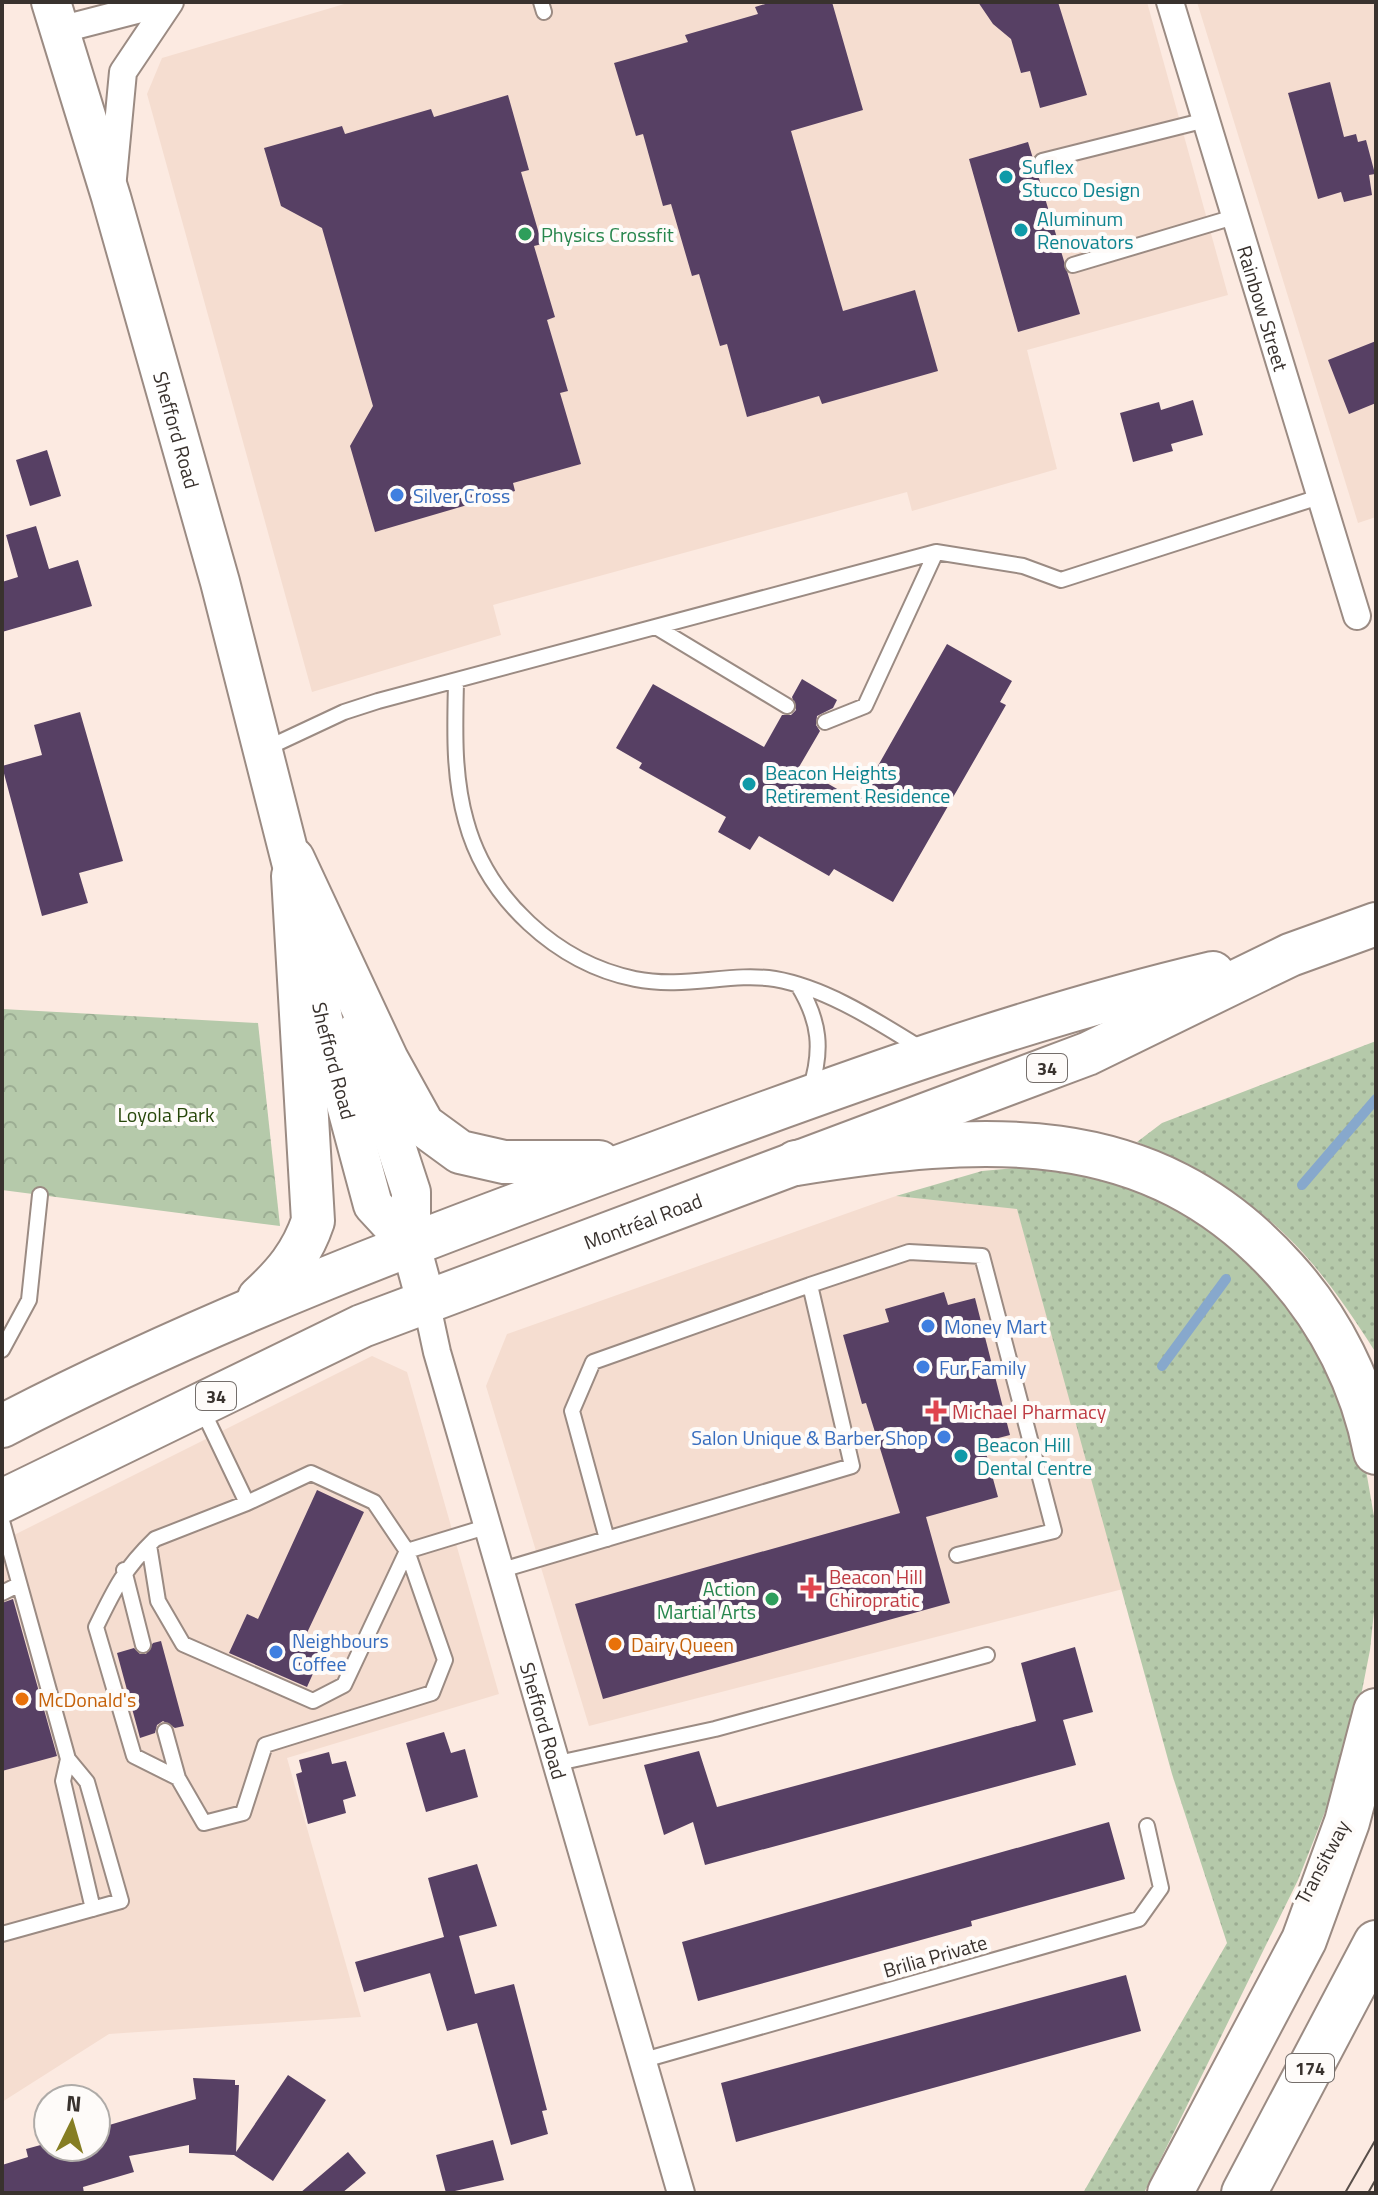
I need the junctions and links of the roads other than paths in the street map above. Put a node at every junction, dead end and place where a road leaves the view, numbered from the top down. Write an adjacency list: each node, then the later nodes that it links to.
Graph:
1 (169, 2): 3 (street); 6 (street)
2 (1170, 2): 4 (street, Rainbow Street)
3 (55, 16): 6 (street, Shefford Road)
4 (1206, 120): 5 (lane); 7 (street, Rainbow Street)
5 (1042, 161)
6 (111, 197): 16 (street, Shefford Road)
7 (1234, 217): 8 (lane); 9 (street, Rainbow Street)
8 (1073, 265)
9 (1319, 497): 10 (lane); 11 (street, Rainbow Street)
10 (936, 552): 12 (lane); 15 (lane)
11 (1357, 616)
12 (656, 627): 13 (lane); 14 (lane)
13 (456, 682): 16 (lane); 20 (lane)
14 (787, 706)
15 (825, 722)
16 (265, 749): 17 (street, Shefford Road)
17 (293, 859): 23 (main road); 26 (street, Shefford Road); 29 (main road)
18 (1376, 924): 19 (main road, Montréal Road / 34)
19 (1290, 955): 21 (main road, Montréal Road / 34); 24 (main road, Montréal Road / 34)
20 (798, 985): 21 (lane); 22 (lane)
21 (929, 1053): 22 (main road, Montréal Road / 34)
22 (808, 1097): 23 (main road, Montréal Road / 34)
23 (628, 1163): 26 (main road, Montréal Road / 34)
24 (796, 1163): 28 (main road, Montréal Road / 34); 33 (highway)
25 (40, 1195): 30 (lane)
26 (411, 1246): 28 (street, Shefford Road); 29 (main road, Montréal Road / 34)
27 (810, 1285): 38 (lane); 38 (lane); 41 (lane)
28 (426, 1301): 31 (main road, Montréal Road / 34); 37 (street, Shefford Road)
29 (241, 1314): 32 (main road, Montréal Road / 34)
30 (2, 1350)
31 (200, 1404): 34 (main road, Montréal Road / 34); 35 (lane)
32 (2, 1426)
33 (1376, 1452)
34 (2, 1501)
35 (247, 1503): 39 (lane); 40 (lane)
36 (2, 1521): 44 (lane)
37 (489, 1526): 40 (lane); 43 (street, Shefford Road)
38 (607, 1539): 43 (lane)
39 (149, 1545): 40 (lane); 42 (lane)
40 (407, 1551): 52 (lane)
41 (957, 1555)
42 (124, 1570): 46 (lane); 52 (lane)
43 (502, 1570): 51 (street, Shefford Road)
44 (18, 1585): 45 (lane); 50 (lane)
45 (2, 1593)
46 (143, 1645)
47 (987, 1655): 51 (lane)
48 (1376, 1711): 57 (highway)
49 (165, 1731): 52 (lane)
50 (68, 1759): 55 (lane); 55 (lane)
51 (558, 1763): 59 (street, Shefford Road)
52 (178, 1778)
53 (1147, 1826): 59 (lane, Brilia Private)
54 (1362, 1830): 57 (lane, Transitway)
55 (93, 1909): 56 (lane)
56 (2, 1934)
57 (1304, 1940): 61 (highway)
58 (1376, 1943): 62 (highway, 174)
59 (644, 2060): 60 (street, Shefford Road)
60 (681, 2193)
61 (1170, 2193)
62 (1244, 2193)

